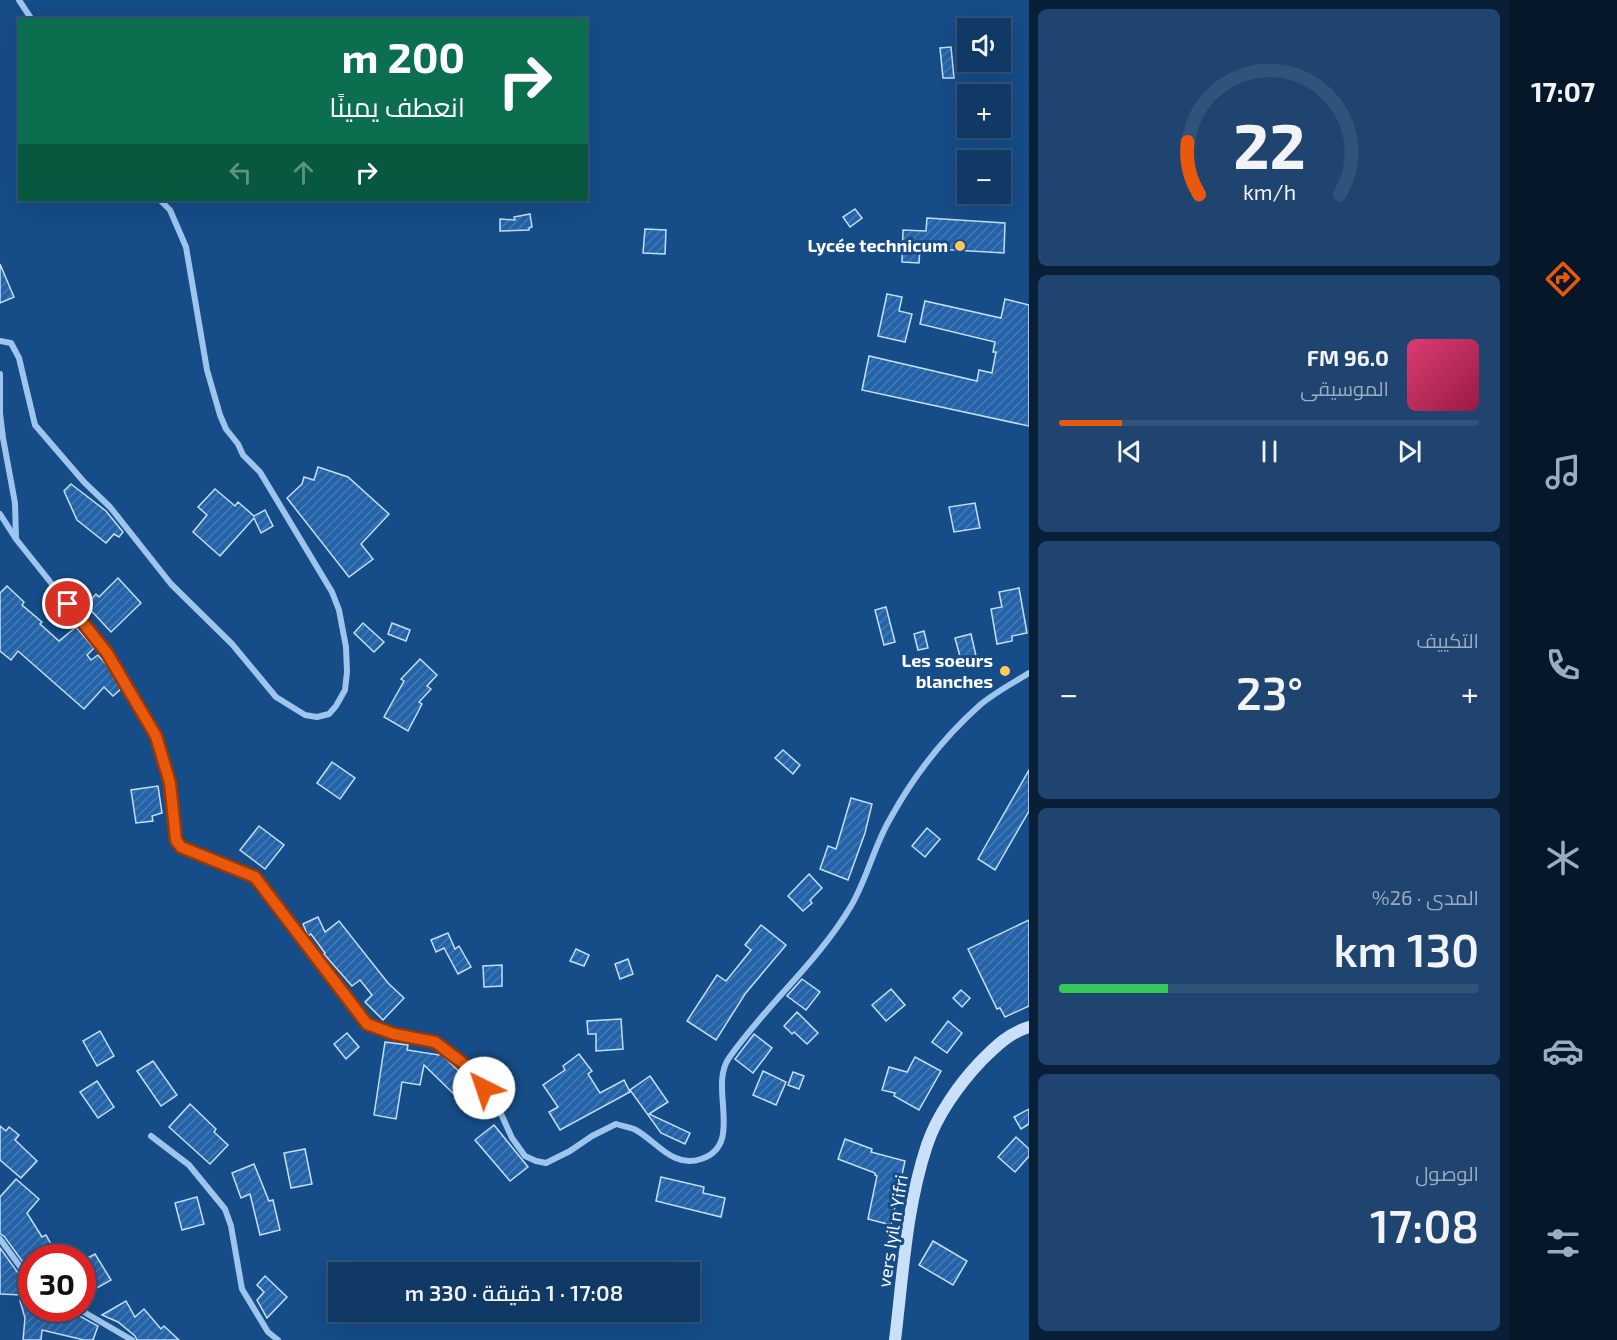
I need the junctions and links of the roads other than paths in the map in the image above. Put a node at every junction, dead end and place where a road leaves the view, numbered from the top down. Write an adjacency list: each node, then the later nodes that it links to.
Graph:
1 (19, 0): 2 (street)
2 (31, 18)
3 (161, 201): 4 (street)
4 (0, 341)
5 (0, 374): 7 (street)
6 (0, 514): 7 (street)
7 (16, 539): 8 (street)
8 (1029, 673)
9 (1029, 1027): 16 (main road, vers Iγil n Yifri)
10 (151, 1136): 15 (street)
11 (0, 1239): 12 (street)
12 (18, 1263)
13 (96, 1319): 14 (street)
14 (132, 1340)
15 (278, 1340)
16 (895, 1340)

